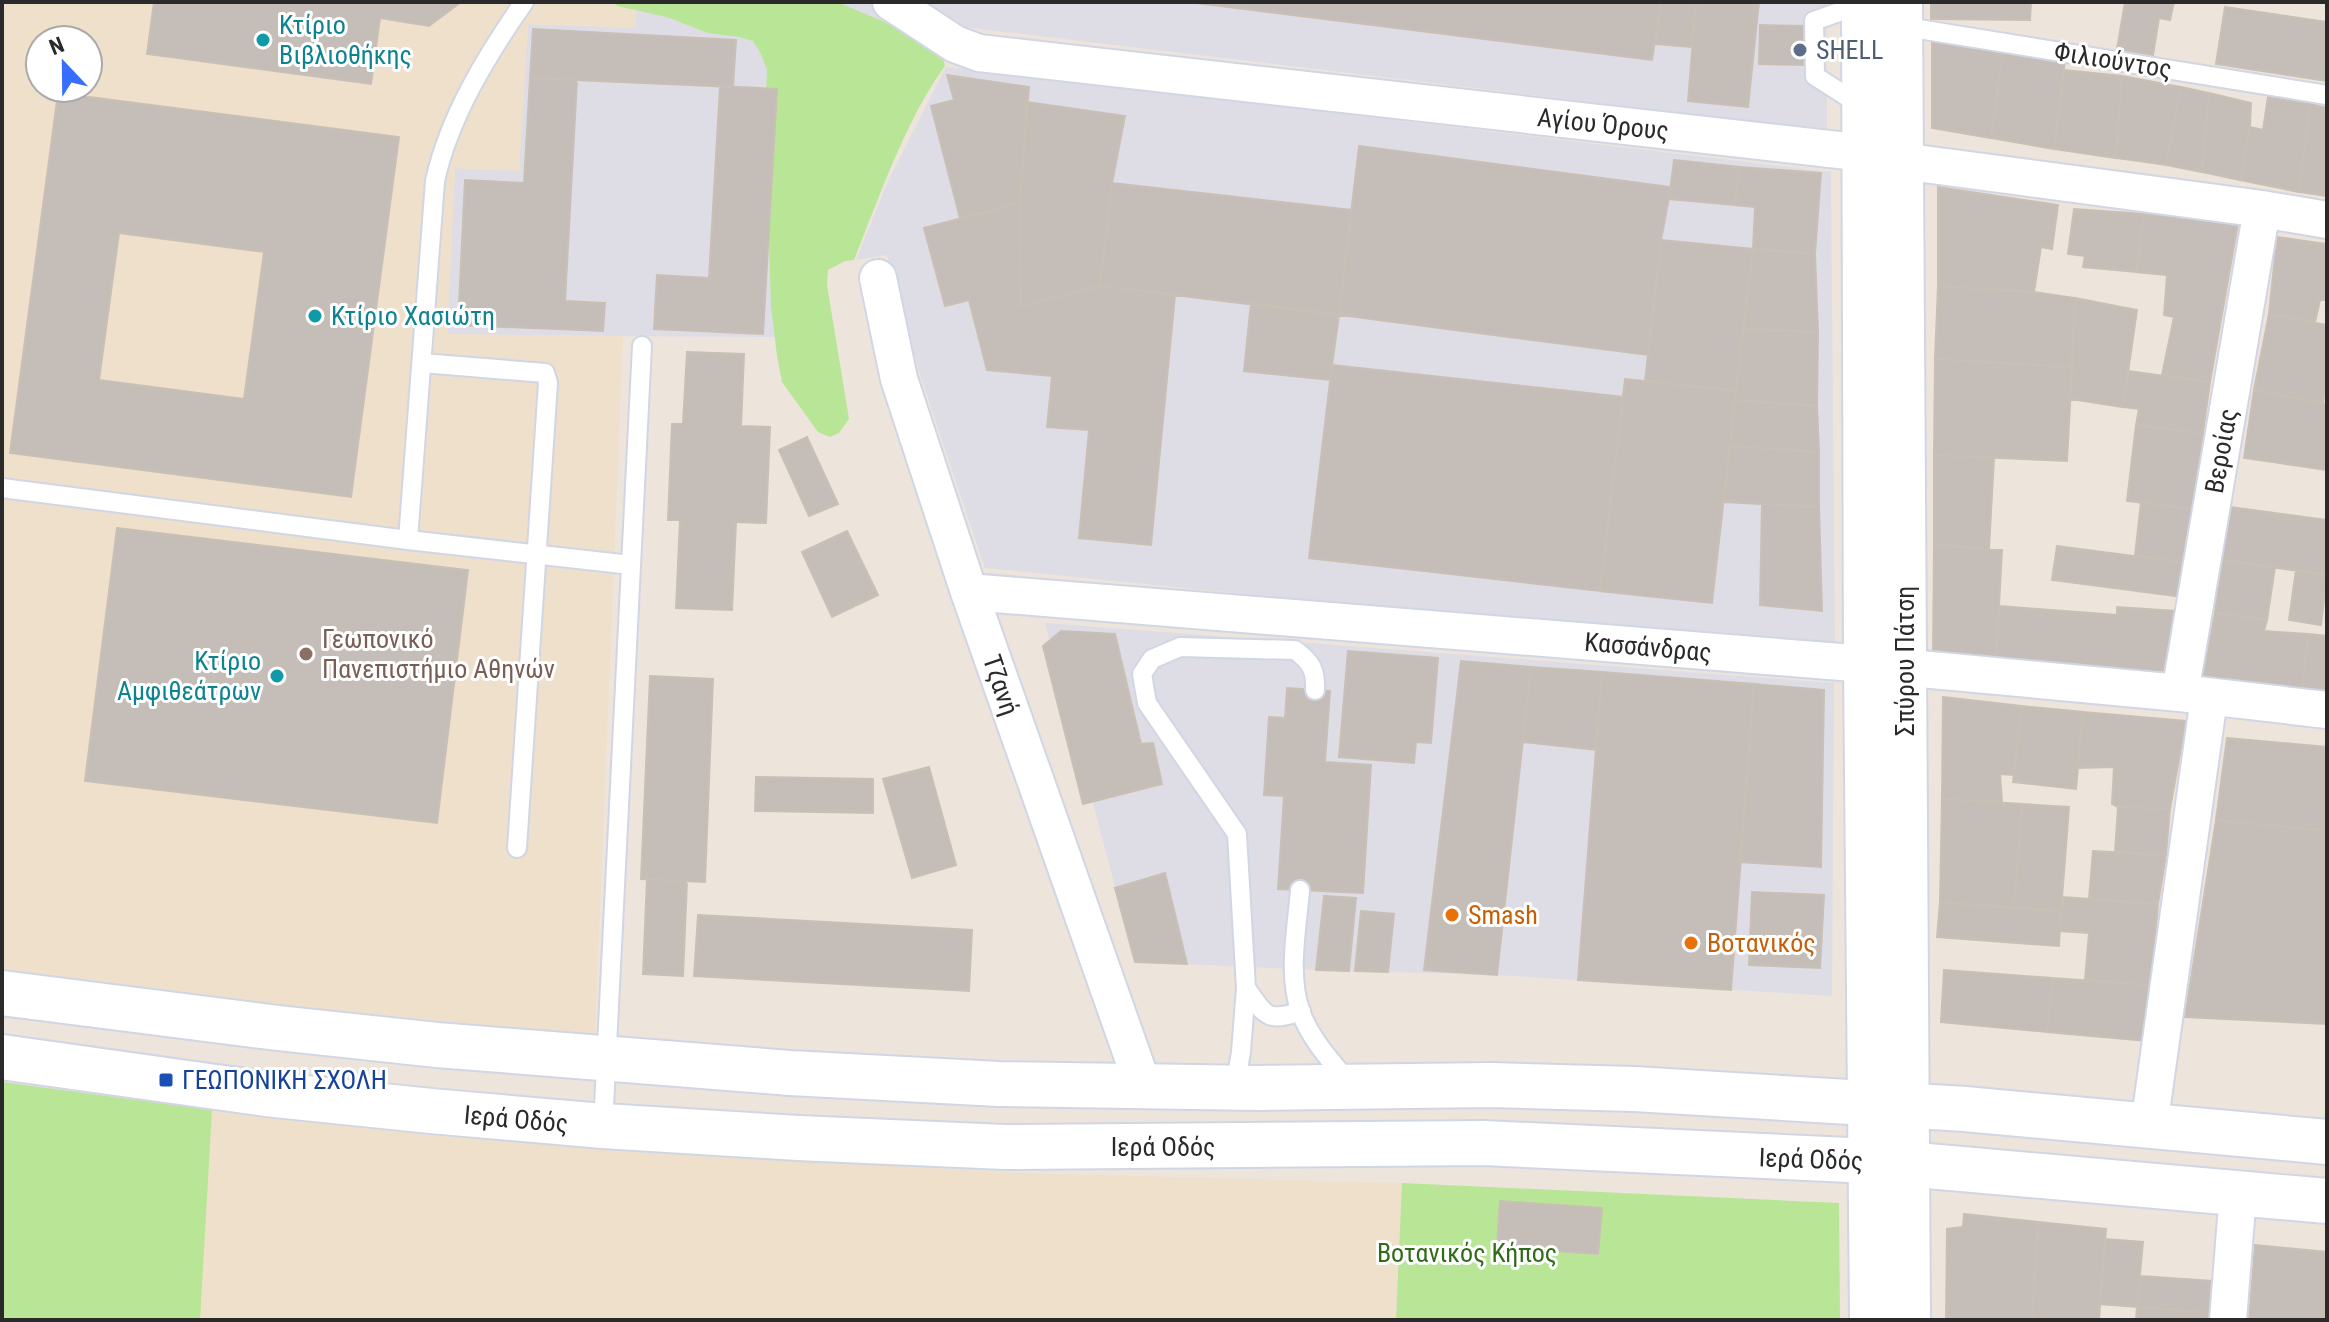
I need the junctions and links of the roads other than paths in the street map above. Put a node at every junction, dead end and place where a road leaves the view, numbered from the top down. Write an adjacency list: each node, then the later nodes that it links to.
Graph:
1 (524, 2): 11 (lane)
2 (891, 2): 6 (street, Αγίου Όρους)
3 (1864, 2): 6 (main road, Σπύρου Πάτση)
4 (1900, 14): 5 (lane, Φιλιούντος); 6 (main road, Σπύρου Πάτση)
5 (2327, 95)
6 (1883, 157): 7 (street, Αγίου Όρους); 17 (main road, Σπύρου Πάτση)
7 (2262, 209): 8 (street, Αγίου Όρους); 19 (street, Βεροίας)
8 (2327, 220)
9 (878, 278): 16 (street, Τζανή)
10 (642, 346): 15 (lane)
11 (422, 363): 13 (lane); 14 (lane)
12 (2, 488): 13 (lane)
13 (408, 540): 14 (lane)
14 (535, 554): 15 (lane); 21 (lane)
15 (631, 565): 27 (lane)
16 (969, 592): 17 (street, Κασσάνδρας); 28 (street, Τζανή)
17 (1885, 666): 19 (street, Κασσάνδρας); 31 (main road, Σπύρου Πάτση)
18 (1315, 690): 23 (lane)
19 (2195, 695): 20 (street, Κασσάνδρας); 33 (street, Βεροίας)
20 (2327, 710)
21 (517, 848)
22 (1300, 890): 25 (lane)
23 (1246, 988): 25 (lane); 30 (lane)
24 (2, 993): 27 (main road)
25 (1301, 1011): 29 (lane)
26 (2, 1057): 32 (main road, Ιερά Οδός)
27 (606, 1058): 28 (main road); 32 (lane)
28 (1143, 1086): 30 (main road)
29 (1352, 1086): 30 (main road); 31 (main road)
30 (1235, 1087)
31 (1888, 1105): 33 (main road); 35 (main road, Σπύρου Πάτση)
32 (603, 1126): 35 (main road, Ιερά Οδός)
33 (2149, 1126): 34 (main road)
34 (2327, 1142)
35 (1889, 1163): 36 (main road, Ιερά Οδός); 38 (main road, Σπύρου Πάτση); 39 (main road, Σπύρου Πάτση)
36 (2238, 1193): 37 (main road, Ιερά Οδός); 40 (street)
37 (2327, 1201)
38 (1872, 1320)
39 (1908, 1320)
40 (2228, 1320)

